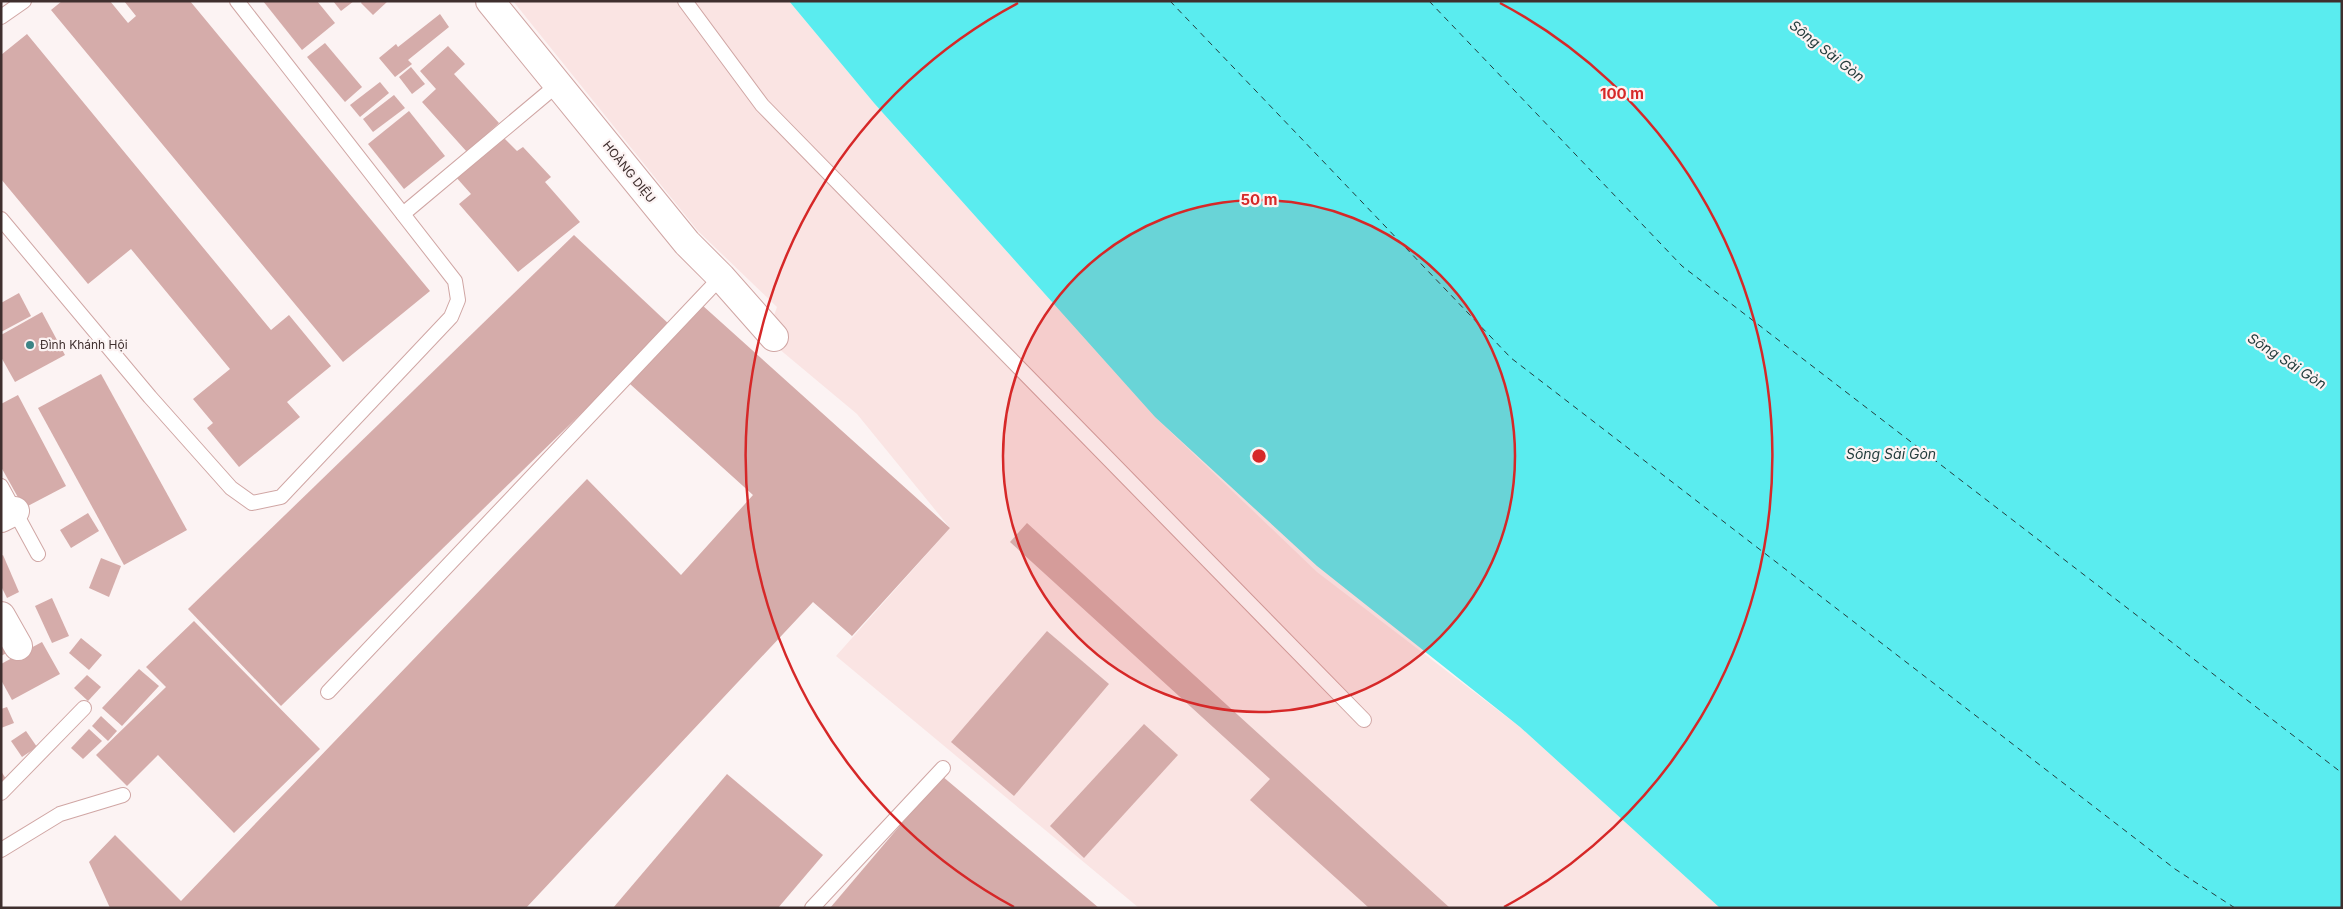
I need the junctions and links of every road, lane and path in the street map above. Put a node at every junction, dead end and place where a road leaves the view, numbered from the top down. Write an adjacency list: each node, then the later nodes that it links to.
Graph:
1 (24, 1): 5 (lane)
2 (237, 1): 7 (lane)
3 (490, 1): 6 (street, HOÀNG DIỆU)
4 (685, 1): 18 (lane)
5 (1, 18)
6 (557, 85): 7 (lane); 9 (street, HOÀNG DIỆU)
7 (403, 214): 8 (lane)
8 (1, 219)
9 (721, 277): 10 (street, HOÀNG DIỆU); 16 (lane)
10 (774, 337)
11 (1, 486): 12 (lane)
12 (8, 515): 13 (lane)
13 (38, 554)
14 (1, 616): 15 (street)
15 (18, 646)
16 (328, 692)
17 (84, 708): 20 (lane)
18 (1364, 720)
19 (943, 768): 23 (lane)
20 (1, 793)
21 (123, 796): 22 (lane)
22 (1, 850)
23 (812, 908)

